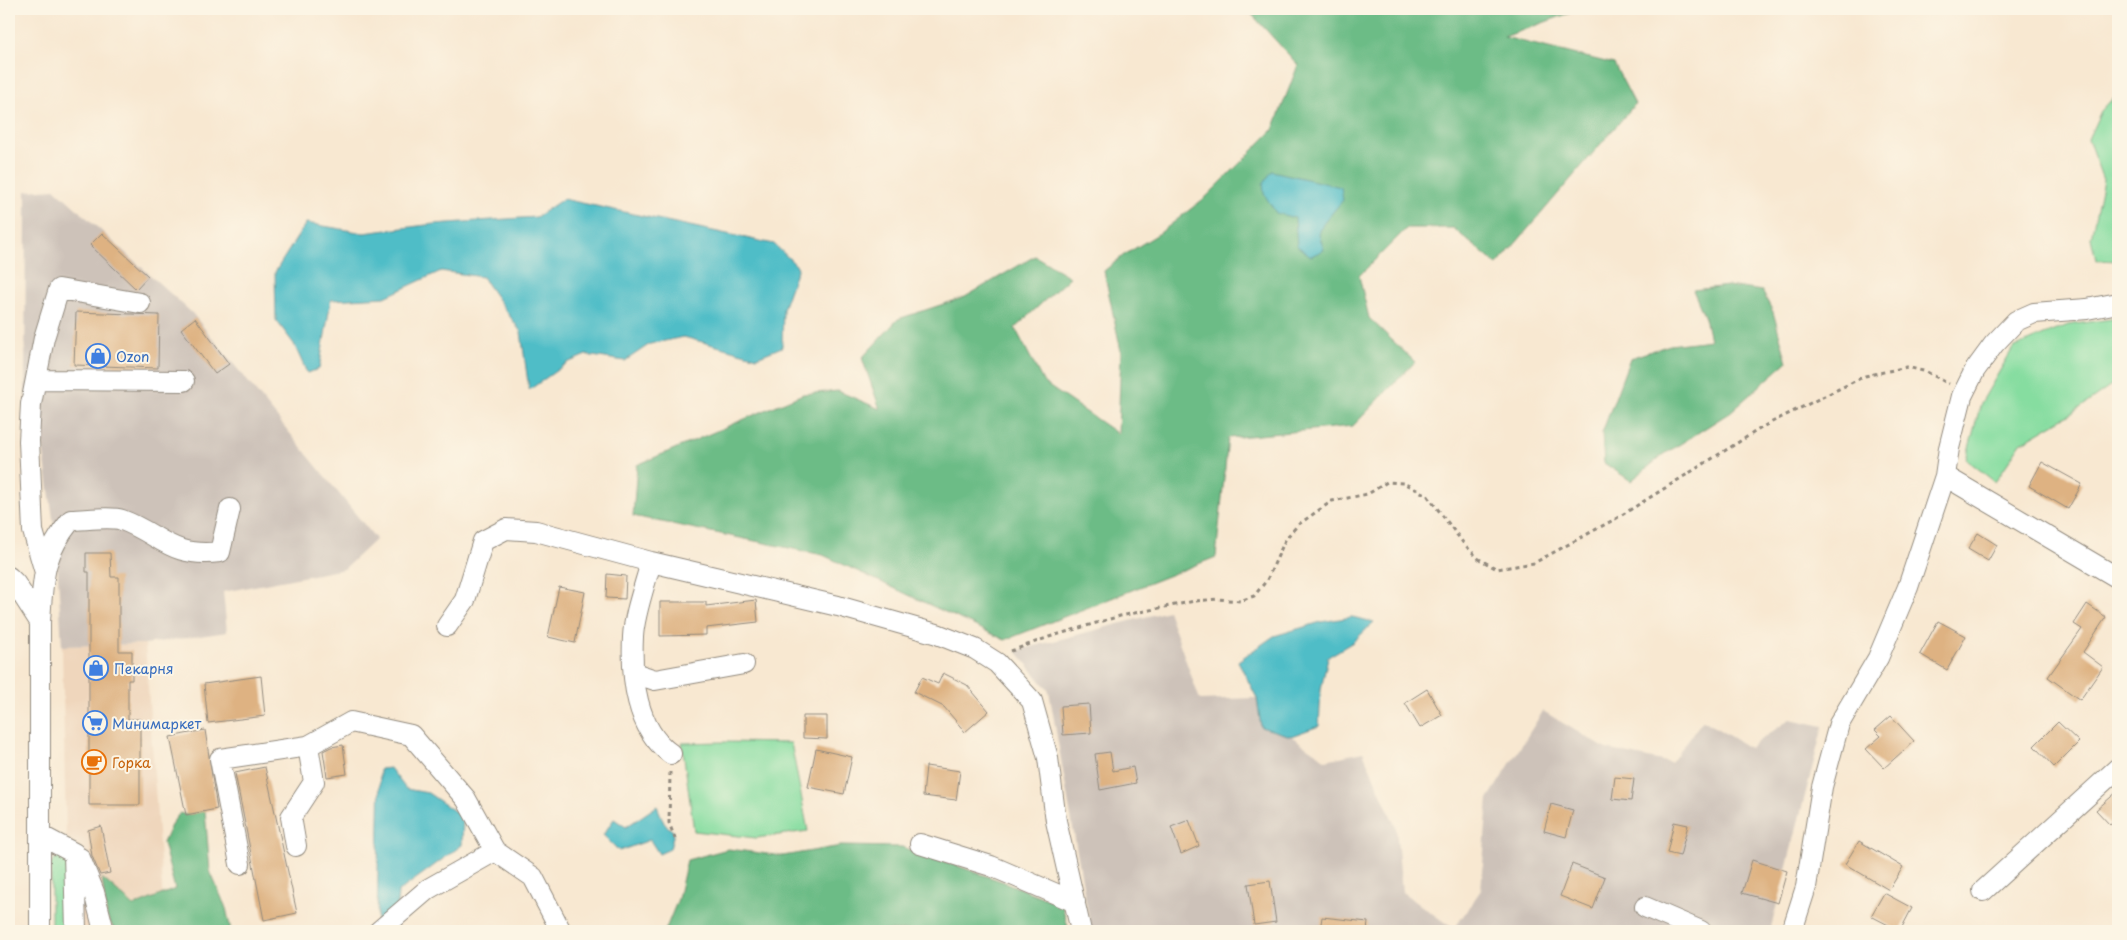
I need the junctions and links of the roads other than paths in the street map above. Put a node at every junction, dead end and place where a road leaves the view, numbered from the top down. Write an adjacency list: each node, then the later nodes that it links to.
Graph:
1 (140, 303): 3 (street)
2 (2118, 303): 5 (street)
3 (36, 380): 4 (street); 8 (street)
4 (184, 381)
5 (1945, 476): 10 (street); 34 (street)
6 (230, 509): 8 (street)
7 (651, 562): 12 (street); 14 (street); 25 (street)
8 (44, 569): 11 (street)
9 (9, 577): 11 (street)
10 (2118, 578)
11 (40, 622): 18 (street)
12 (447, 626)
13 (744, 664): 14 (street)
14 (634, 673): 16 (street)
15 (308, 746): 20 (street); 21 (street); 23 (street)
16 (671, 754)
17 (2118, 768): 24 (street)
18 (40, 835): 22 (street); 27 (street)
19 (920, 844): 25 (street)
20 (296, 846)
21 (495, 851): 30 (street); 31 (street)
22 (74, 853): 28 (street); 29 (street)
23 (240, 864)
24 (1983, 891)
25 (1075, 902): 32 (street)
26 (1645, 907): 33 (street)
27 (40, 931)
28 (76, 931)
29 (104, 931)
30 (379, 931)
31 (561, 931)
32 (1080, 931)
33 (1702, 931)
34 (1792, 931)

